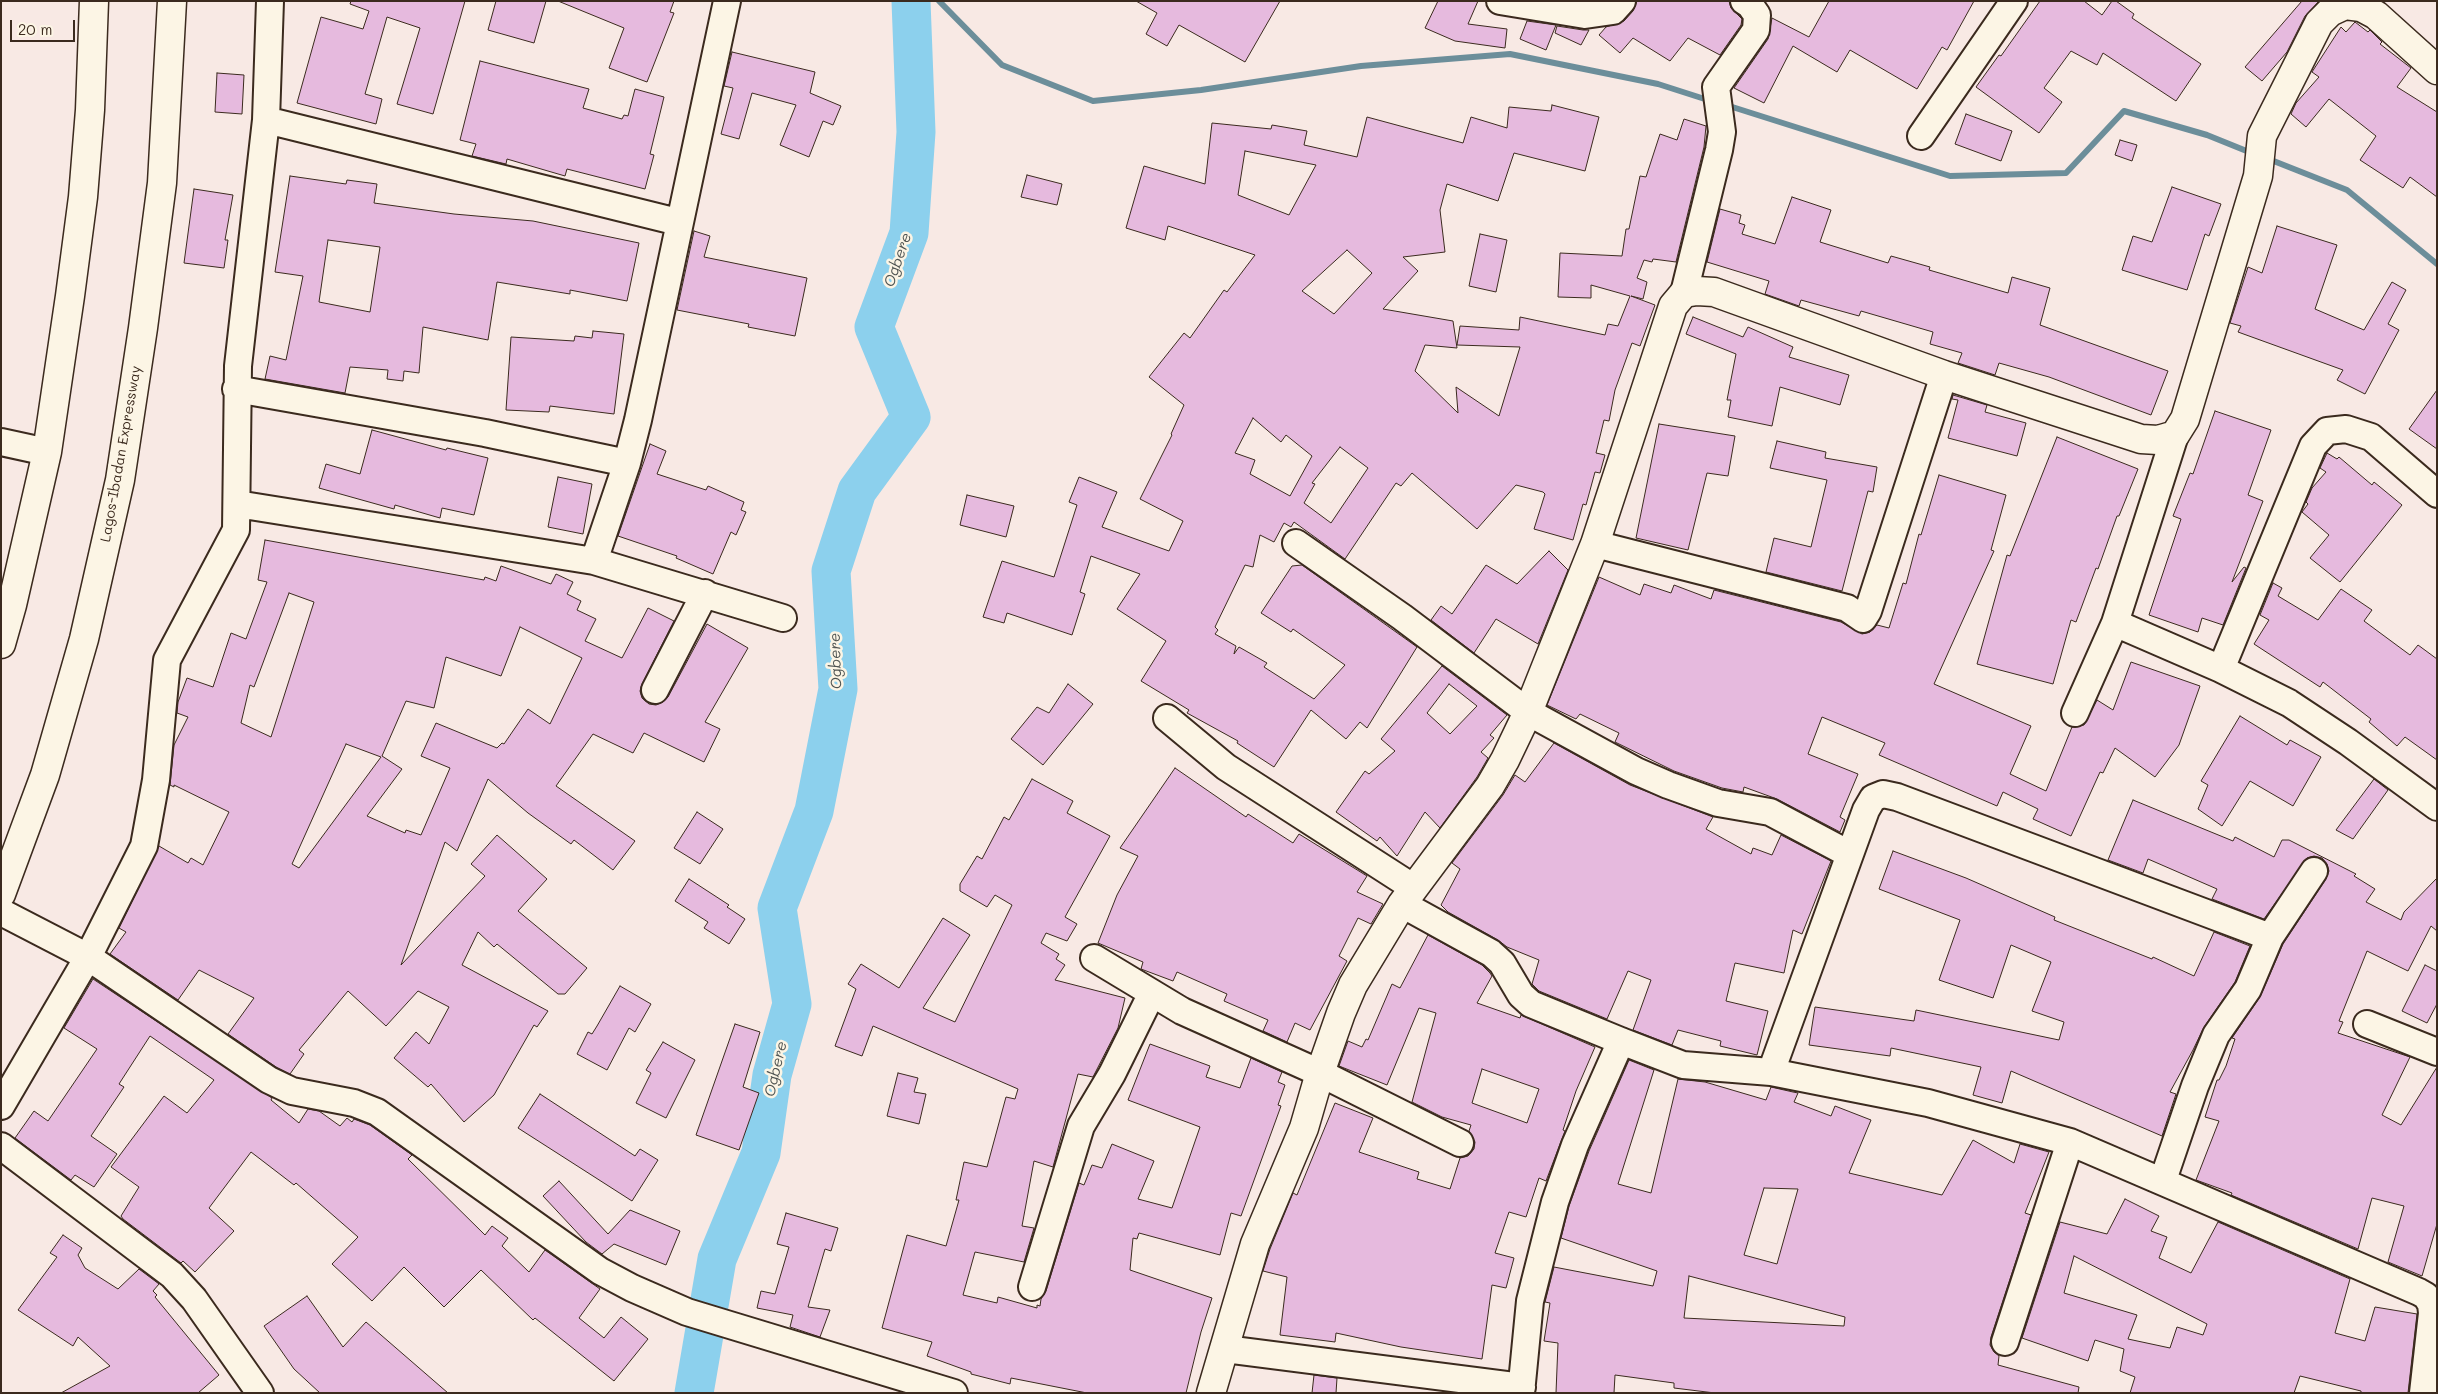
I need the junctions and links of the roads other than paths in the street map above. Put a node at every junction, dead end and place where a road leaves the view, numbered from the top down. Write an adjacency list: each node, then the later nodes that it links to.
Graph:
1 (94, 1): 19 (main road)
2 (172, 1): 38 (main road, Lagos-Ibadan Expressway)
3 (270, 1): 11 (street)
4 (727, 1): 13 (street)
5 (1500, 1): 6 (street)
6 (1622, 1)
7 (1744, 1): 14 (street)
8 (2014, 1): 12 (street)
9 (2343, 3): 10 (main road); 17 (main road)
10 (2436, 66)
11 (266, 120): 13 (street); 16 (street)
12 (1921, 136)
13 (678, 222): 20 (street)
14 (1684, 293): 15 (main road); 24 (main road)
15 (1944, 375): 17 (main road); 24 (street)
16 (236, 389): 20 (street); 22 (street)
17 (2174, 435): 28 (street)
18 (1, 442): 19 (street)
19 (48, 452): 29 (main road)
20 (627, 463): 25 (street)
21 (2437, 494): 30 (street)
22 (237, 504): 25 (street); 42 (street)
23 (1296, 543): 32 (street)
24 (1595, 544): 32 (main road)
25 (594, 561): 26 (street)
26 (705, 593): 27 (street); 31 (street)
27 (783, 618)
28 (2115, 623): 30 (street); 33 (street)
29 (1, 644)
30 (2221, 669): 35 (street)
31 (655, 690)
32 (1528, 712): 36 (street); 39 (main road)
33 (2075, 713)
34 (1167, 718): 39 (street)
35 (2437, 807)
36 (1848, 854): 41 (street); 48 (street)
37 (2314, 871): 41 (street)
38 (1, 894)
39 (1408, 896): 46 (street); 49 (main road)
40 (1, 912): 42 (street)
41 (2270, 937): 54 (street)
42 (88, 957): 50 (street); 60 (street)
43 (1094, 958): 44 (street)
44 (1152, 993): 49 (street); 55 (street)
45 (2367, 1024): 47 (street)
46 (1620, 1041): 48 (street); 58 (street)
47 (2437, 1052)
48 (1772, 1072): 51 (street)
49 (1320, 1073): 52 (street); 57 (main road)
50 (1, 1106)
51 (2070, 1142): 54 (street); 56 (street)
52 (1460, 1143)
53 (1, 1146): 59 (street)
54 (2163, 1180): 62 (street)
55 (1032, 1287)
56 (2005, 1342)
57 (1225, 1349): 58 (street); 61 (main road)
58 (1521, 1390)
59 (260, 1393)
60 (954, 1393)
61 (1211, 1393)
62 (2423, 1393)

